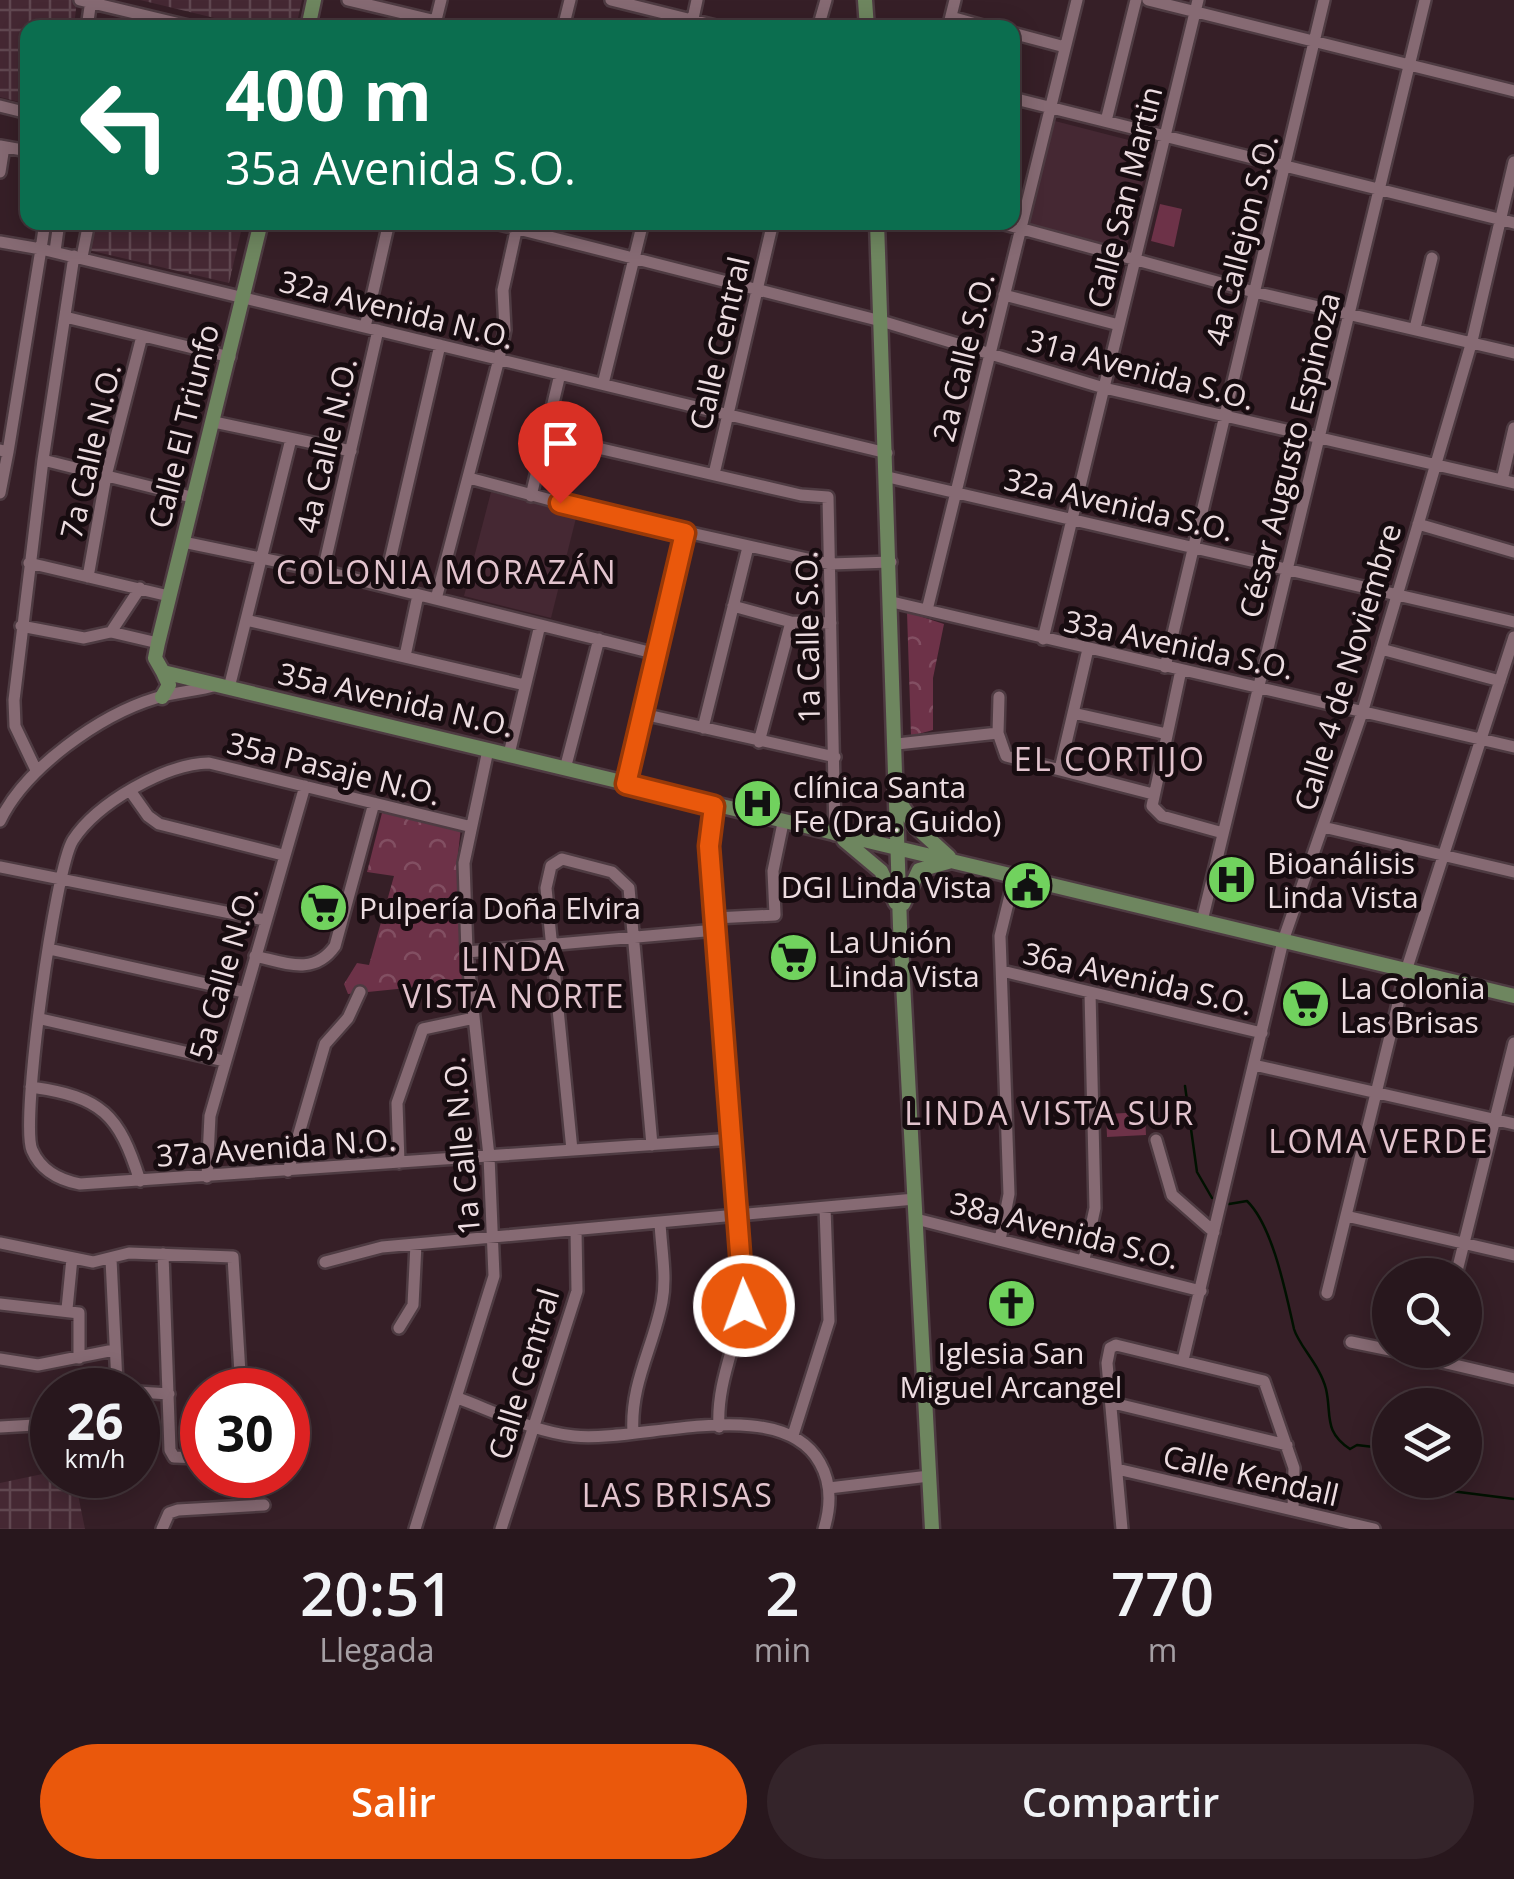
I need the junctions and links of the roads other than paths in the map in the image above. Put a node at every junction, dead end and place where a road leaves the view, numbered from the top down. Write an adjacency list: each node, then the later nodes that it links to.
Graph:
1 (348, 0): 13 (street)
2 (610, 0): 14 (street)
3 (1076, 0): 17 (street, 2a Calle S.O.)
4 (1136, 0): 22 (street)
5 (1148, 0): 9 (street)
6 (1324, 0): 16 (street, 4a Callejon S.O.)
7 (1425, 0): 18 (street, César Augusto Espinoza)
8 (87, 1): 10 (street)
9 (1196, 6): 16 (street); 23 (street, Calle San Martin)
10 (137, 14): 11 (street); 12 (street)
11 (136, 20)
12 (163, 20)
13 (420, 20)
14 (678, 20)
15 (1020, 36): 17 (street)
16 (1314, 41): 18 (street); 26 (street, 4a Callejon S.O.)
17 (1065, 47): 21 (street, 2a Calle S.O.)
18 (1410, 65): 19 (street); 28 (street, César Augusto Espinoza)
19 (1514, 91)
20 (1020, 100): 21 (street)
21 (1050, 108): 22 (street); 30 (street, 2a Calle S.O.)
22 (1106, 121): 23 (street)
23 (1165, 136): 26 (street); 48 (street, Calle San Martin)
24 (2, 147): 27 (street)
25 (1514, 162): 29 (street, Calle 4 de Noviembre)
26 (1284, 166): 28 (street); 50 (street, 4a Callejon S.O.)
27 (0, 172)
28 (1380, 189): 29 (street); 53 (street, César Augusto Espinoza)
29 (1507, 221): 60 (street, Calle 4 de Noviembre)
30 (1020, 229): 48 (street)
31 (44, 230): 43 (street)
32 (59, 230): 44 (street)
33 (86, 230): 45 (street)
34 (258, 230): 52 (main road, Calle El Triunfo)
35 (388, 230): 57 (street)
36 (516, 230): 65 (street)
37 (535, 230): 46 (street, 31a Avenida S.O.)
38 (641, 230): 46 (street)
39 (771, 230): 49 (street, Calle Central)
40 (877, 230): 55 (main road)
41 (1020, 230): 51 (street, 2a Calle S.O.)
42 (0, 242): 43 (street, 32a Avenida N.O.)
43 (41, 249): 44 (street, 32a Avenida N.O.); 76 (street)
44 (55, 251): 45 (street, 32a Avenida N.O.)
45 (78, 257): 52 (street, 32a Avenida N.O.); 54 (street)
46 (634, 258): 49 (street, 31a Avenida S.O.); 67 (street)
47 (1432, 258): 58 (street)
48 (1134, 260): 50 (street); 56 (street, Calle San Martin)
49 (757, 289): 55 (street, 31a Avenida S.O.); 69 (street, Calle Central)
50 (1254, 292): 53 (street); 70 (street, 4a Callejon S.O.)
51 (1004, 295): 56 (street); 63 (street, 2a Calle S.O.)
52 (243, 297): 57 (street, 32a Avenida N.O.); 64 (main road, Calle El Triunfo)
53 (1349, 314): 58 (street); 74 (street, César Augusto Espinoza)
54 (65, 317): 59 (street); 79 (street)
55 (881, 321): 63 (street, 31a Avenida S.O.); 78 (main road)
56 (1119, 325): 68 (street, Calle San Martin)
57 (372, 328): 61 (street, 32a Avenida N.O.); 77 (street, 4a Calle N.O.)
58 (1415, 328): 60 (street)
59 (142, 336): 64 (street); 82 (street, 7a Calle N.O.)
60 (1472, 341): 62 (street); 80 (street, Calle 4 de Noviembre)
61 (440, 345): 65 (street, 32a Avenida N.O.); 104 (street)
62 (1514, 352)
63 (990, 353): 68 (street, 31a Avenida S.O.); 86 (street, 2a Calle S.O.)
64 (230, 357): 71 (main road, Calle El Triunfo)
65 (499, 359): 66 (street, 32a Avenida N.O.); 84 (street)
66 (560, 374): 67 (street, 32a Avenida N.O.); 88 (street)
67 (603, 384): 69 (street, 32a Avenida N.O.)
68 (1104, 388): 70 (street, 31a Avenida S.O.); 90 (street, Calle San Martin)
69 (728, 414): 78 (street); 81 (street, Calle Central)
70 (1223, 418): 74 (street, 31a Avenida S.O.); 94 (street, 4a Callejon S.O.)
71 (214, 422): 73 (street); 89 (main road, Calle El Triunfo)
72 (1514, 428): 85 (street)
73 (291, 439): 77 (street); 97 (street)
74 (1318, 440): 80 (street, 31a Avenida S.O.); 101 (street, César Augusto Espinoza)
75 (602, 449): 81 (street)
76 (4, 451): 87 (street)
77 (352, 451): 102 (street, 4a Calle N.O.)
78 (887, 454): 83 (main road)
79 (42, 460): 82 (street); 99 (street)
80 (1435, 467): 85 (street, 31a Avenida S.O.); 91 (street, Calle 4 de Noviembre)
81 (714, 474): 100 (street, 1a Calle S.O.)
82 (106, 476): 89 (street); 103 (street, 7a Calle N.O.)
83 (888, 477): 86 (street, 32a Avenida S.O.); 98 (main road)
84 (469, 478): 88 (street); 109 (street)
85 (1508, 482)
86 (956, 491): 90 (street, 32a Avenida S.O.); 112 (street, 2a Calle S.O.)
87 (0, 493)
88 (531, 496): 92 (street)
89 (195, 498): 93 (main road, Calle El Triunfo)
90 (1070, 518): 94 (street, 32a Avenida S.O.); 122 (street, Calle San Martin)
91 (1418, 524): 96 (street); 106 (street, Calle 4 de Noviembre)
92 (685, 533): 95 (street); 126 (street)
93 (183, 542): 97 (street); 108 (main road, Calle El Triunfo)
94 (1190, 546): 101 (street, 32a Avenida S.O.); 128 (street, 4a Callejon S.O.)
95 (748, 547): 100 (street); 111 (street)
96 (1514, 552)
97 (260, 560): 102 (street); 113 (street)
98 (891, 562): 100 (street); 110 (main road)
99 (29, 563): 103 (street); 118 (street)
100 (830, 564): 116 (street, 1a Calle S.O.)
101 (1286, 567): 106 (street, 32a Avenida S.O.); 134 (street, César Augusto Espinoza)
102 (324, 571): 104 (street)
103 (88, 577): 105 (street)
104 (384, 586): 107 (street)
105 (140, 588): 108 (street); 119 (street)
106 (1398, 592): 115 (street, 32a Avenida S.O.); 124 (street, Calle 4 de Noviembre)
107 (418, 595): 109 (street); 127 (street)
108 (169, 596): 123 (main road, Calle El Triunfo)
109 (436, 599): 117 (street)
110 (892, 602): 112 (street, 33a Avenida S.O.); 145 (main road)
111 (733, 606): 114 (street); 140 (street)
112 (927, 610): 122 (street, 33a Avenida S.O.)
113 (246, 620): 127 (street); 133 (street)
114 (791, 622): 116 (street); 144 (street)
115 (1514, 622)
116 (832, 623): 149 (street, 1a Calle S.O.)
117 (540, 625): 121 (street); 132 (street)
118 (21, 626): 119 (street); 152 (street)
119 (111, 632): 123 (street)
120 (1514, 638): 131 (street)
121 (599, 639): 126 (street); 150 (street)
122 (1043, 639): 125 (street, 33a Avenida S.O.)
123 (158, 643): 129 (main road, Calle El Triunfo)
124 (1381, 648): 131 (street); 137 (street, Calle 4 de Noviembre)
125 (1088, 649): 128 (street, 33a Avenida S.O.); 138 (street)
126 (657, 654): 139 (street)
127 (406, 656): 132 (street)
128 (1164, 667): 130 (street, 33a Avenida S.O.)
129 (160, 669): 133 (main road, 35a Avenida N.O.); 135 (main road, Calle El Triunfo)
130 (1182, 670): 134 (street, 33a Avenida S.O.); 142 (street)
131 (1500, 680): 143 (street)
132 (525, 686): 148 (street)
133 (223, 687): 135 (street); 147 (main road, 35a Avenida N.O.)
134 (1260, 687): 137 (street, 33a Avenida S.O.); 164 (street, César Augusto Espinoza)
135 (162, 697): 152 (street)
136 (999, 697): 141 (street)
137 (1363, 710): 143 (street, 33a Avenida S.O.); 163 (street, Calle 4 de Noviembre)
138 (1073, 713): 142 (street); 151 (street)
139 (643, 714): 140 (street); 153 (street)
140 (703, 728): 144 (street)
141 (998, 733): 145 (street); 151 (street)
142 (1167, 734): 156 (street)
143 (1480, 738): 146 (street, 33a Avenida S.O.); 168 (street)
144 (759, 742): 149 (street)
145 (898, 744): 157 (main road)
146 (1514, 747)
147 (488, 750): 148 (main road, 35a Avenida N.O.); 162 (street, 1a Calle N.O.)
148 (510, 754): 150 (main road, 35a Avenida N.O.)
149 (835, 757): 165 (street, 1a Calle S.O.)
150 (565, 769): 153 (main road, 35a Avenida N.O.)
151 (1060, 769): 156 (street)
152 (36, 770): 160 (street)
153 (626, 784): 159 (main road, 35a Avenida N.O.)
154 (304, 786): 155 (street, 35a Pasaje N.O.); 158 (street, 35a Pasaje N.O.); 167 (street, 5a Calle N.O.)
155 (131, 792): 167 (street); 173 (street, 35a Pasaje N.O.)
156 (1154, 794): 164 (street)
157 (900, 801): 166 (main road); 169 (main road)
158 (374, 803): 162 (street, 35a Pasaje N.O.); 183 (street)
159 (714, 806): 161 (main road, 35a Avenida N.O.); 177 (street)
160 (0, 821)
161 (783, 823): 165 (main road, 35a Avenida N.O.); 177 (street)
162 (468, 826): 182 (street, 1a Calle N.O.)
163 (1323, 826): 168 (street); 179 (street, Calle 4 de Noviembre)
164 (1223, 833): 176 (street, César Augusto Espinoza)
165 (834, 836): 166 (main road); 174 (main road)
166 (900, 848): 169 (main road); 174 (main road)
167 (283, 855): 175 (street, 5a Calle N.O.)
168 (1440, 855): 171 (street); 184 (street)
169 (954, 860): 172 (main road); 174 (main road)
170 (0, 867): 173 (street)
171 (1514, 872)
172 (1015, 875): 176 (main road); 185 (street)
173 (60, 877): 175 (street); 181 (street, 35a Pasaje N.O.)
174 (900, 912): 210 (main road)
175 (265, 920): 183 (street, 5a Calle N.O.)
176 (1202, 921): 179 (main road)
177 (715, 924): 178 (street); 201 (street)
178 (634, 938): 180 (street); 180 (street); 203 (street)
179 (1283, 941): 184 (main road); 192 (street, Calle 4 de Noviembre)
180 (551, 946): 182 (street); 204 (street)
181 (49, 949): 186 (street); 190 (street, 35a Pasaje N.O.)
182 (467, 952): 191 (street, 1a Calle N.O.)
183 (255, 956): 186 (street, 5a Calle N.O.)
184 (1406, 971): 189 (main road); 197 (street)
185 (1002, 972): 188 (street, 36a Avenida S.O.); 219 (street)
186 (242, 992): 194 (street, 5a Calle N.O.)
187 (360, 992): 207 (street)
188 (1090, 992): 192 (street, 36a Avenida S.O.); 227 (street)
189 (1514, 996)
190 (41, 1018): 194 (street); 196 (street, 35a Pasaje N.O.)
191 (474, 1018): 205 (street, 1a Calle N.O.); 206 (street)
192 (1262, 1033): 195 (street, Calle 4 de Noviembre)
193 (1514, 1043): 199 (street)
194 (224, 1060): 208 (street, 5a Calle N.O.)
195 (1254, 1064): 197 (street, 36a Avenida S.O.); 217 (street, Calle 4 de Noviembre)
196 (31, 1087): 198 (street, 35a Pasaje N.O.); 209 (street)
197 (1374, 1092): 199 (street, 36a Avenida S.O.); 213 (street)
198 (26, 1116): 209 (street, 37a Avenida N.O.)
199 (1495, 1120): 200 (street, 36a Avenida S.O.); 222 (street)
200 (1514, 1124)
201 (732, 1139): 203 (street, 37a Avenida N.O.); 212 (street)
202 (1156, 1140): 217 (street)
203 (652, 1145): 204 (street, 37a Avenida N.O.)
204 (572, 1150): 205 (street, 37a Avenida N.O.)
205 (489, 1156): 206 (street, 37a Avenida N.O.); 218 (street, 1a Calle N.O.)
206 (399, 1163): 207 (street, 37a Avenida N.O.)
207 (288, 1171): 208 (street, 37a Avenida N.O.)
208 (207, 1177): 209 (street, 37a Avenida N.O.)
209 (140, 1181)
210 (915, 1199): 211 (street, 38a Avenida S.O.); 214 (main road)
211 (825, 1208): 212 (street, 38a Avenida S.O.); 254 (street)
212 (739, 1215): 215 (street, 38a Avenida S.O.); 251 (street)
213 (1346, 1216): 222 (street); 231 (street)
214 (916, 1219): 219 (street, 38a Avenida S.O.); 258 (main road)
215 (660, 1222): 216 (street, 38a Avenida S.O.); 253 (street)
216 (576, 1230): 218 (street, 38a Avenida S.O.); 250 (street, Calle Central)
217 (1214, 1232): 230 (street, Calle 4 de Noviembre)
218 (495, 1238): 221 (street, 38a Avenida S.O.); 247 (street, 1a Calle N.O.)
219 (1000, 1240): 227 (street, 38a Avenida S.O.)
220 (0, 1244): 225 (street)
221 (416, 1244): 229 (street, 38a Avenida S.O.); 234 (street)
222 (1464, 1244): 224 (street); 226 (street)
223 (164, 1254): 228 (street); 242 (street); 246 (street)
224 (1514, 1255)
225 (72, 1258): 228 (street); 233 (street)
226 (1460, 1258)
227 (1084, 1259): 230 (street, 38a Avenida S.O.)
228 (110, 1260): 237 (street)
229 (325, 1262)
230 (1201, 1291): 240 (street, Calle 4 de Noviembre)
231 (1327, 1293)
232 (0, 1304): 233 (street)
233 (66, 1309): 238 (street)
234 (399, 1328)
235 (1351, 1342): 236 (street)
236 (1372, 1346)
237 (114, 1350): 238 (street); 241 (street)
238 (78, 1358): 239 (street)
239 (0, 1360)
240 (1183, 1360): 248 (street); 255 (street)
241 (115, 1368)
242 (239, 1368)
243 (1482, 1368): 244 (street)
244 (1514, 1378)
245 (160, 1393): 246 (street)
246 (169, 1394): 256 (street)
247 (458, 1398): 250 (street); 263 (street, 1a Calle N.O.)
248 (1113, 1403): 255 (street); 257 (street)
249 (30, 1425): 252 (street)
250 (534, 1426): 253 (street); 264 (street, Calle Central)
251 (719, 1426): 253 (street); 254 (street)
252 (0, 1427)
253 (633, 1433)
254 (793, 1435): 259 (street)
255 (1287, 1445): 261 (street)
256 (180, 1457)
257 (1117, 1470): 261 (street, Calle Kendall); 267 (street)
258 (929, 1476): 259 (street); 266 (main road)
259 (829, 1488): 265 (street)
260 (264, 1505): 262 (street)
261 (1293, 1510): 268 (street, Calle Kendall)
262 (162, 1529)
263 (415, 1529)
264 (501, 1529)
265 (824, 1529)
266 (932, 1529)
267 (1122, 1529)
268 (1374, 1529)

